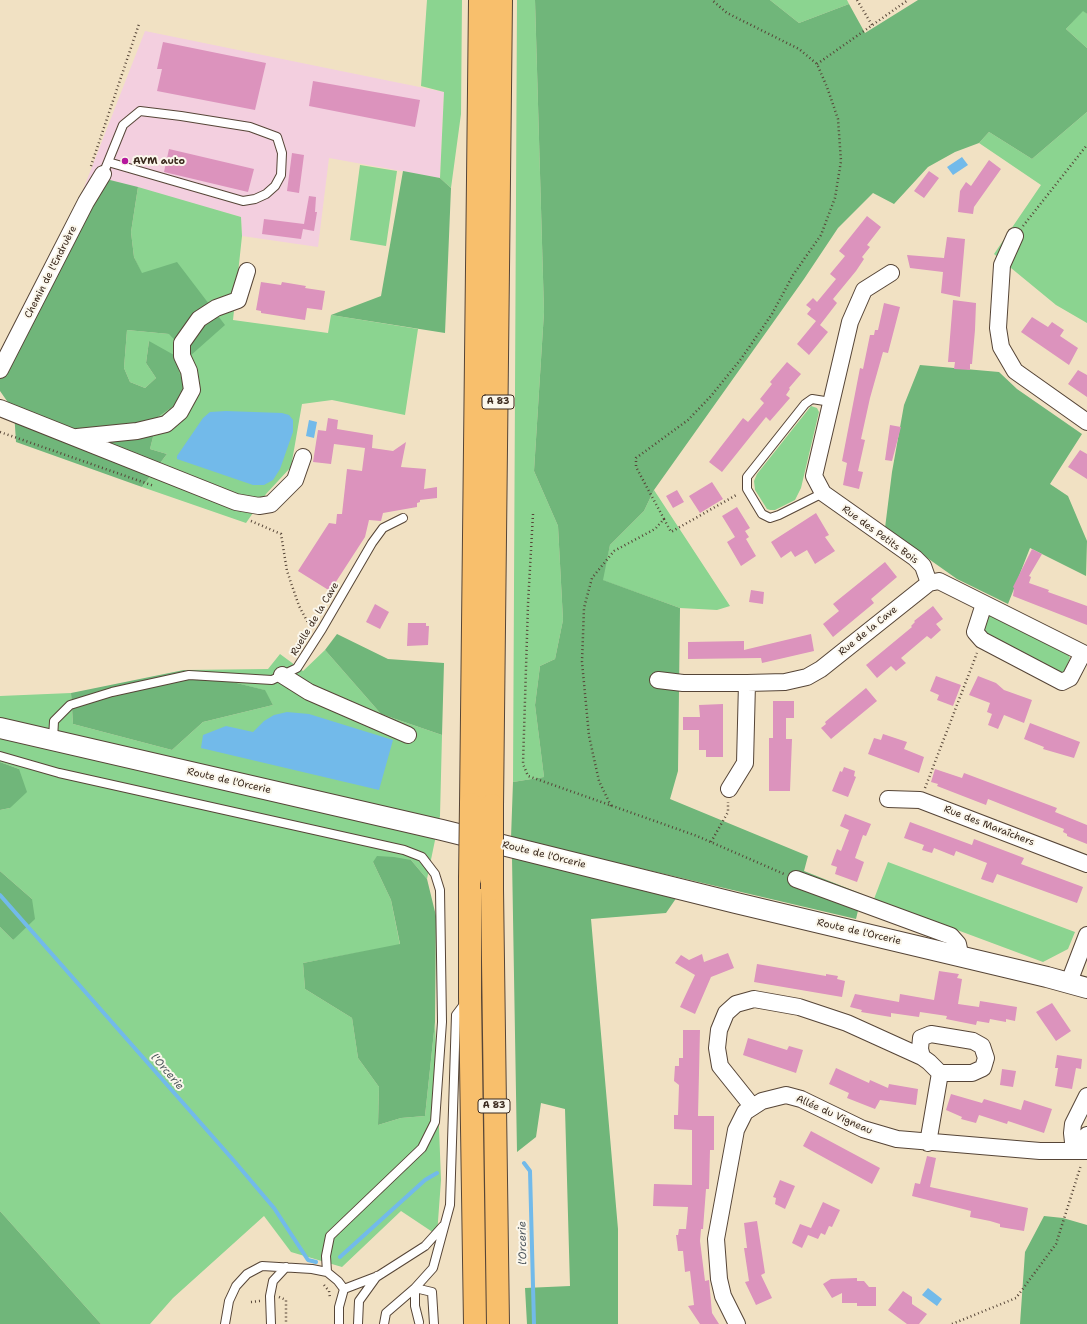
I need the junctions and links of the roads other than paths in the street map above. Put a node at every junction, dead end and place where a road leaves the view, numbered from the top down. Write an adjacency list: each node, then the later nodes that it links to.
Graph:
1 (480, 0): 32 (highway, A 83, bridge)
2 (501, 0): 53 (highway, A 83, bridge)
3 (100, 168): 3 (lane); 7 (street, Chemin de l'Endruère)
4 (1015, 236): 10 (street)
5 (247, 271): 11 (street)
6 (891, 273): 8 (street, Rue des Petits Bois)
7 (0, 370)
8 (831, 402): 13 (street, Rue des Petits Bois); 13 (lane)
9 (0, 408): 11 (street)
10 (1087, 422)
11 (74, 437): 12 (street)
12 (303, 457)
13 (823, 493): 15 (street, Rue des Petits Bois)
14 (403, 518): 18 (lane, Ruelle de la Cave)
15 (929, 583): 16 (street); 20 (street, Rue de la Cave)
16 (984, 604): 17 (street); 17 (street)
17 (1085, 654)
18 (282, 675): 22 (street); 23 (lane, Ruelle de la Cave)
19 (658, 680): 20 (street, Rue de la Cave)
20 (747, 683): 25 (street)
21 (0, 728): 23 (street, Route de l'Orcerie)
22 (408, 735)
23 (53, 740): 30 (street, Route de l'Orcerie)
24 (0, 756): 41 (lane)
25 (729, 790)
26 (888, 799): 27 (street, Rue des Maraîchers)
27 (1087, 864)
28 (796, 878): 30 (street)
29 (1087, 935): 31 (street)
30 (956, 956): 31 (street, Route de l'Orcerie)
31 (1078, 985)
32 (470, 997): 39 (lane); 52 (highway, A 83)
33 (922, 1057): 34 (street); 34 (street); 36 (street)
34 (940, 1072): 37 (street)
35 (1087, 1096): 38 (street)
36 (752, 1106): 37 (street, Allée du Vigneau); 54 (street, Allée du Vigneau)
37 (928, 1143): 38 (street, Allée du Vigneau)
38 (1083, 1147)
39 (445, 1224): 42 (lane); 43 (lane)
40 (286, 1267): 41 (lane); 46 (lane); 47 (lane)
41 (327, 1272): 44 (lane)
42 (378, 1276): 44 (lane); 49 (lane)
43 (415, 1288): 45 (lane); 50 (lane); 51 (lane)
44 (344, 1289): 48 (lane)
45 (419, 1322)
46 (224, 1324)
47 (271, 1324)
48 (339, 1324)
49 (358, 1324)
50 (384, 1324)
51 (434, 1324)
52 (475, 1324)
53 (498, 1324)
54 (737, 1324)

